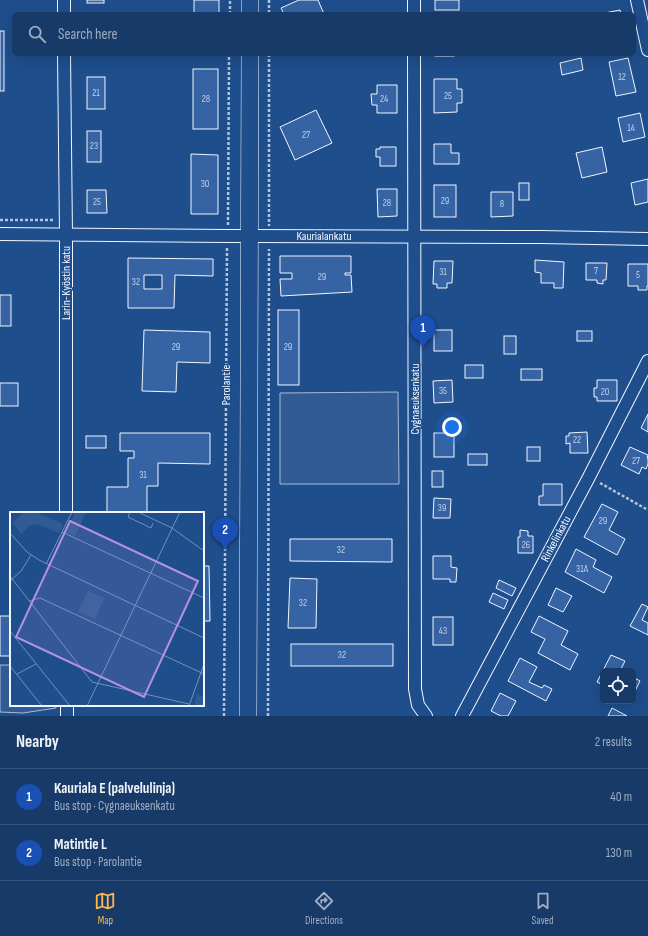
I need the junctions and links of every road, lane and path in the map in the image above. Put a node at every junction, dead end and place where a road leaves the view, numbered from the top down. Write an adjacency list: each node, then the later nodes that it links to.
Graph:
1 (64, 0): 7 (street)
2 (230, 0): 8 (path)
3 (250, 0): 9 (main road)
4 (269, 0): 10 (path)
5 (414, 0): 11 (street)
6 (637, 0): 12 (street)
7 (64, 12)
8 (230, 12)
9 (250, 12)
10 (269, 12)
11 (414, 12)
12 (648, 50)
13 (64, 56): 19 (street, Larin-Kyöstin katu)
14 (229, 56): 20 (path, Parolantie)
15 (250, 56): 21 (main road, Parolantie)
16 (269, 56): 22 (path)
17 (414, 56): 23 (street, Cygnaeuksenkatu)
18 (0, 234): 19 (street, Kaurialankatu)
19 (66, 235): 20 (street, Kaurialankatu); 30 (street, Larin-Kyöstin katu)
20 (228, 236): 21 (street, Kaurialankatu); 26 (path, Parolantie)
21 (249, 236): 22 (street, Kaurialankatu); 32 (main road, Parolantie)
22 (270, 236): 23 (street, Kaurialankatu); 33 (path)
23 (414, 236): 24 (street, Kaurialankatu); 34 (street, Cygnaeuksenkatu)
24 (648, 239)
25 (223, 248): 26 (path)
26 (227, 251): 31 (path, Parolantie)
27 (648, 361): 28 (street, Rinkelinkatu)
28 (589, 477): 29 (path); 35 (street, Rinkelinkatu)
29 (648, 510)
30 (66, 512)
31 (224, 716)
32 (248, 716)
33 (268, 716)
34 (426, 716)
35 (462, 716)

